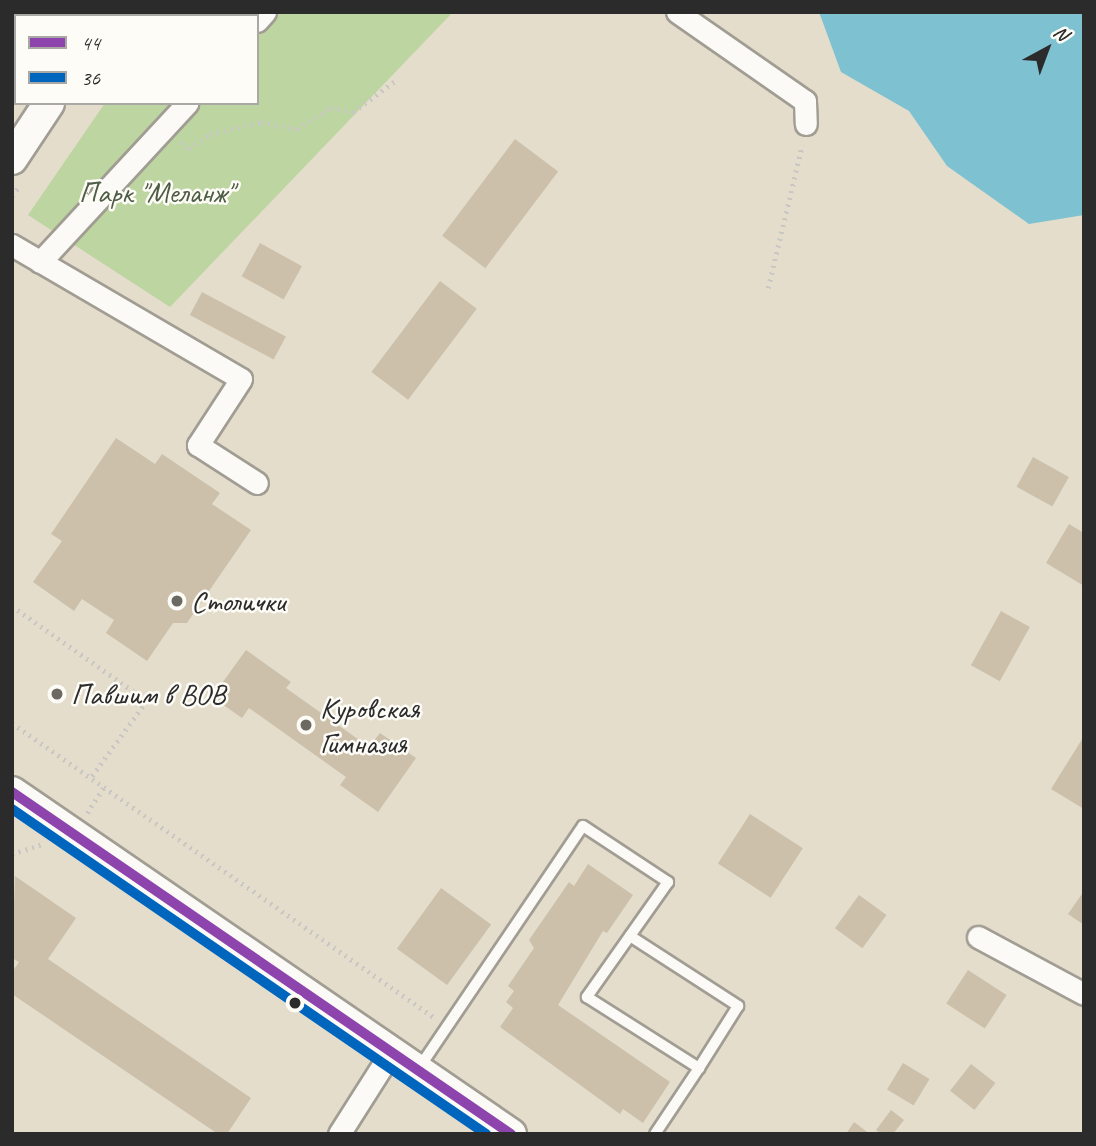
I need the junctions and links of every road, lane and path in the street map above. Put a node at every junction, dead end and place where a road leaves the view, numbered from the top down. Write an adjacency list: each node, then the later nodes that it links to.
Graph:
1 (677, 12): 5 (street)
2 (395, 81): 6 (path)
3 (48, 105): 7 (street)
4 (185, 105): 6 (street)
5 (806, 124): 10 (path)
6 (165, 128): 9 (street)
7 (12, 159)
8 (12, 245): 9 (street)
9 (40, 262): 11 (street)
10 (768, 288)
11 (257, 483)
12 (12, 606): 14 (path)
13 (12, 723): 14 (path)
14 (91, 778): 19 (path)
15 (12, 792): 20 (street)
16 (630, 936): 19 (lane); 21 (lane); 21 (lane)
17 (978, 937): 18 (street)
18 (1084, 994)
19 (447, 1026): 22 (lane)
20 (391, 1052): 22 (street); 23 (street)
21 (699, 1068): 25 (lane)
22 (418, 1070): 24 (street)
23 (339, 1134)
24 (511, 1134)
25 (655, 1134)

